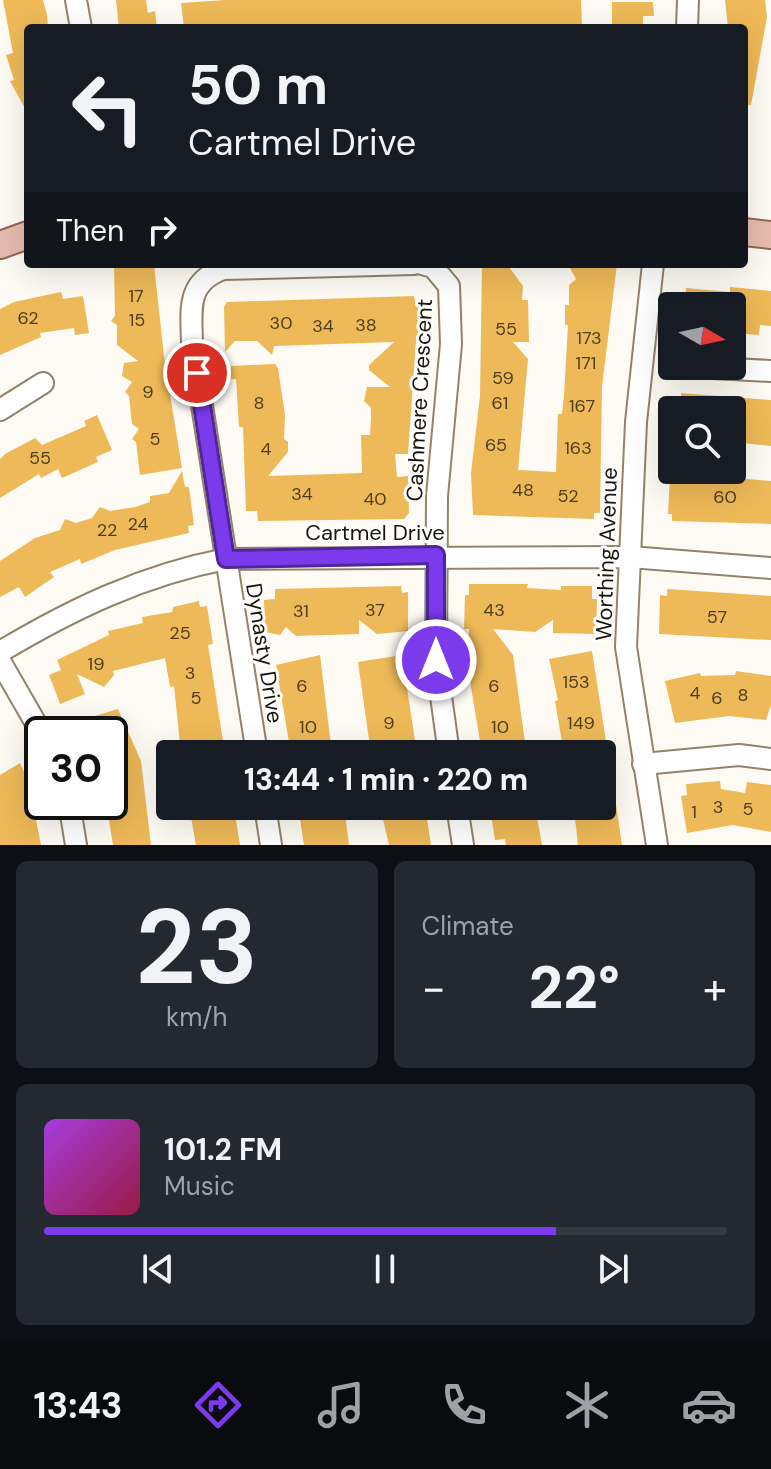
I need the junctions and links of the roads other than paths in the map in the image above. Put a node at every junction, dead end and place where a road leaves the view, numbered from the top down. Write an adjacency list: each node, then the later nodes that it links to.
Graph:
1 (76, 0): 3 (street)
2 (688, 0): 4 (street)
3 (80, 24)
4 (687, 24)
5 (748, 232): 6 (main road)
6 (771, 235)
7 (24, 236): 8 (main road)
8 (0, 245)
9 (261, 268): 20 (street)
10 (434, 268): 18 (street, Cashmere Crescent)
11 (653, 268): 12 (street, Worthing Avenue)
12 (642, 364): 13 (street); 19 (street, Worthing Avenue)
13 (658, 365)
14 (746, 370): 15 (street)
15 (771, 371)
16 (43, 383): 17 (street)
17 (0, 410)
18 (436, 555): 19 (street, Cartmel Drive); 20 (street, Cartmel Drive); 26 (street)
19 (630, 557): 21 (street, Cartmel Drive); 28 (street, Worthing Avenue)
20 (226, 559): 22 (street, Cartmel Drive); 25 (street, Dynasty Drive)
21 (771, 568)
22 (0, 652)
23 (0, 661): 24 (street)
24 (32, 716)
25 (255, 740)
26 (447, 740)
27 (771, 759): 28 (street)
28 (643, 764): 35 (street, Worthing Avenue)
29 (72, 820): 32 (street)
30 (267, 820): 33 (street)
31 (459, 820): 34 (street)
32 (76, 845)
33 (271, 845)
34 (463, 845)
35 (657, 845)

